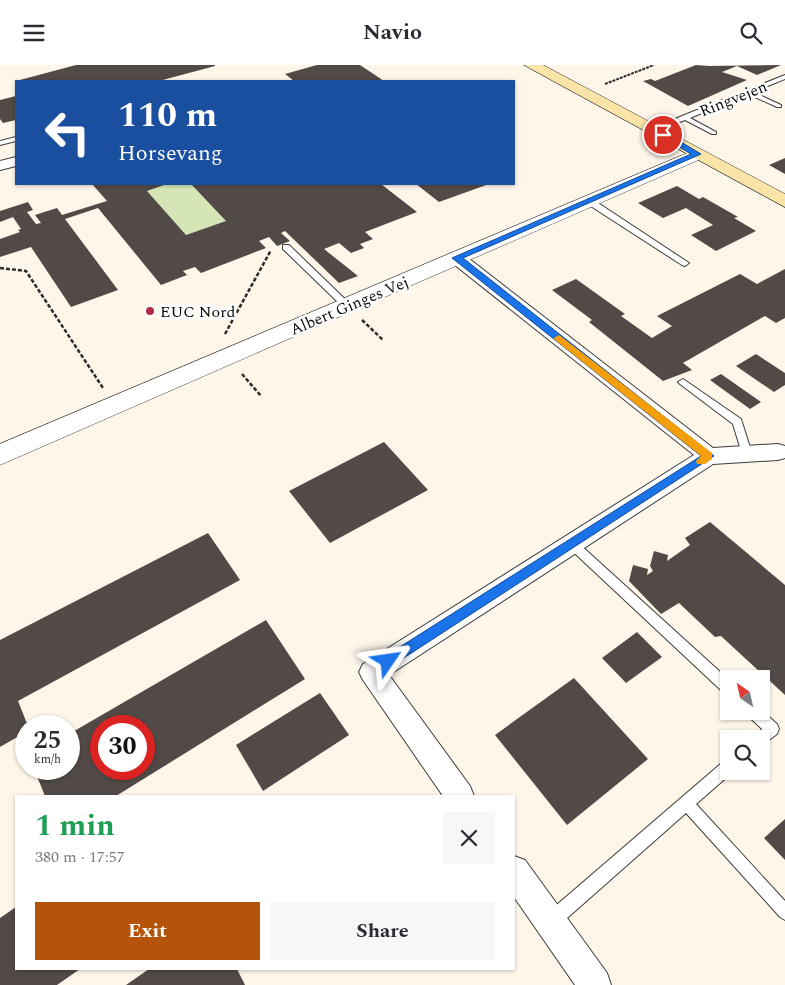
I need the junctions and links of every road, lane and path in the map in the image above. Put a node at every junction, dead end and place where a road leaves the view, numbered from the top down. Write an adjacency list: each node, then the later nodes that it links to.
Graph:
1 (532, 65): 6 (main road)
2 (654, 65): 6 (path)
3 (785, 77): 4 (lane, Ringvejen)
4 (775, 81): 5 (lane); 7 (lane, Ringvejen)
5 (785, 85)
6 (584, 92): 10 (main road)
7 (748, 92): 8 (lane); 9 (lane, Ringvejen)
8 (779, 107)
9 (684, 117): 10 (lane, Ringvejen); 11 (lane)
10 (654, 130): 14 (main road)
11 (714, 133)
12 (15, 139): 13 (lane)
13 (0, 143)
14 (697, 154): 17 (street, Albert Ginges Vej); 18 (main road)
15 (15, 161): 16 (street)
16 (0, 165)
17 (589, 201): 20 (street, Albert Ginges Vej); 21 (lane)
18 (785, 201)
19 (286, 247): 23 (lane); 26 (path)
20 (457, 258): 23 (street, Albert Ginges Vej); 33 (street)
21 (685, 263)
22 (0, 268): 29 (path)
23 (347, 306): 24 (path); 25 (street, Albert Ginges Vej)
24 (383, 340)
25 (228, 357): 26 (street, Albert Ginges Vej); 28 (path)
26 (208, 366): 29 (street, Albert Ginges Vej)
27 (683, 382): 31 (lane)
28 (261, 396)
29 (114, 406): 32 (street, Albert Ginges Vej)
30 (782, 450): 31 (street)
31 (747, 454): 33 (street)
32 (0, 455)
33 (709, 456): 34 (street)
34 (572, 544): 35 (lane); 39 (street)
35 (720, 681)
36 (762, 720): 37 (lane)
37 (770, 731)
38 (720, 774): 40 (lane)
39 (459, 795)
40 (686, 803): 42 (lane); 43 (lane)
41 (515, 872): 43 (street)
42 (785, 912)
43 (550, 922): 44 (street)
44 (595, 985)

